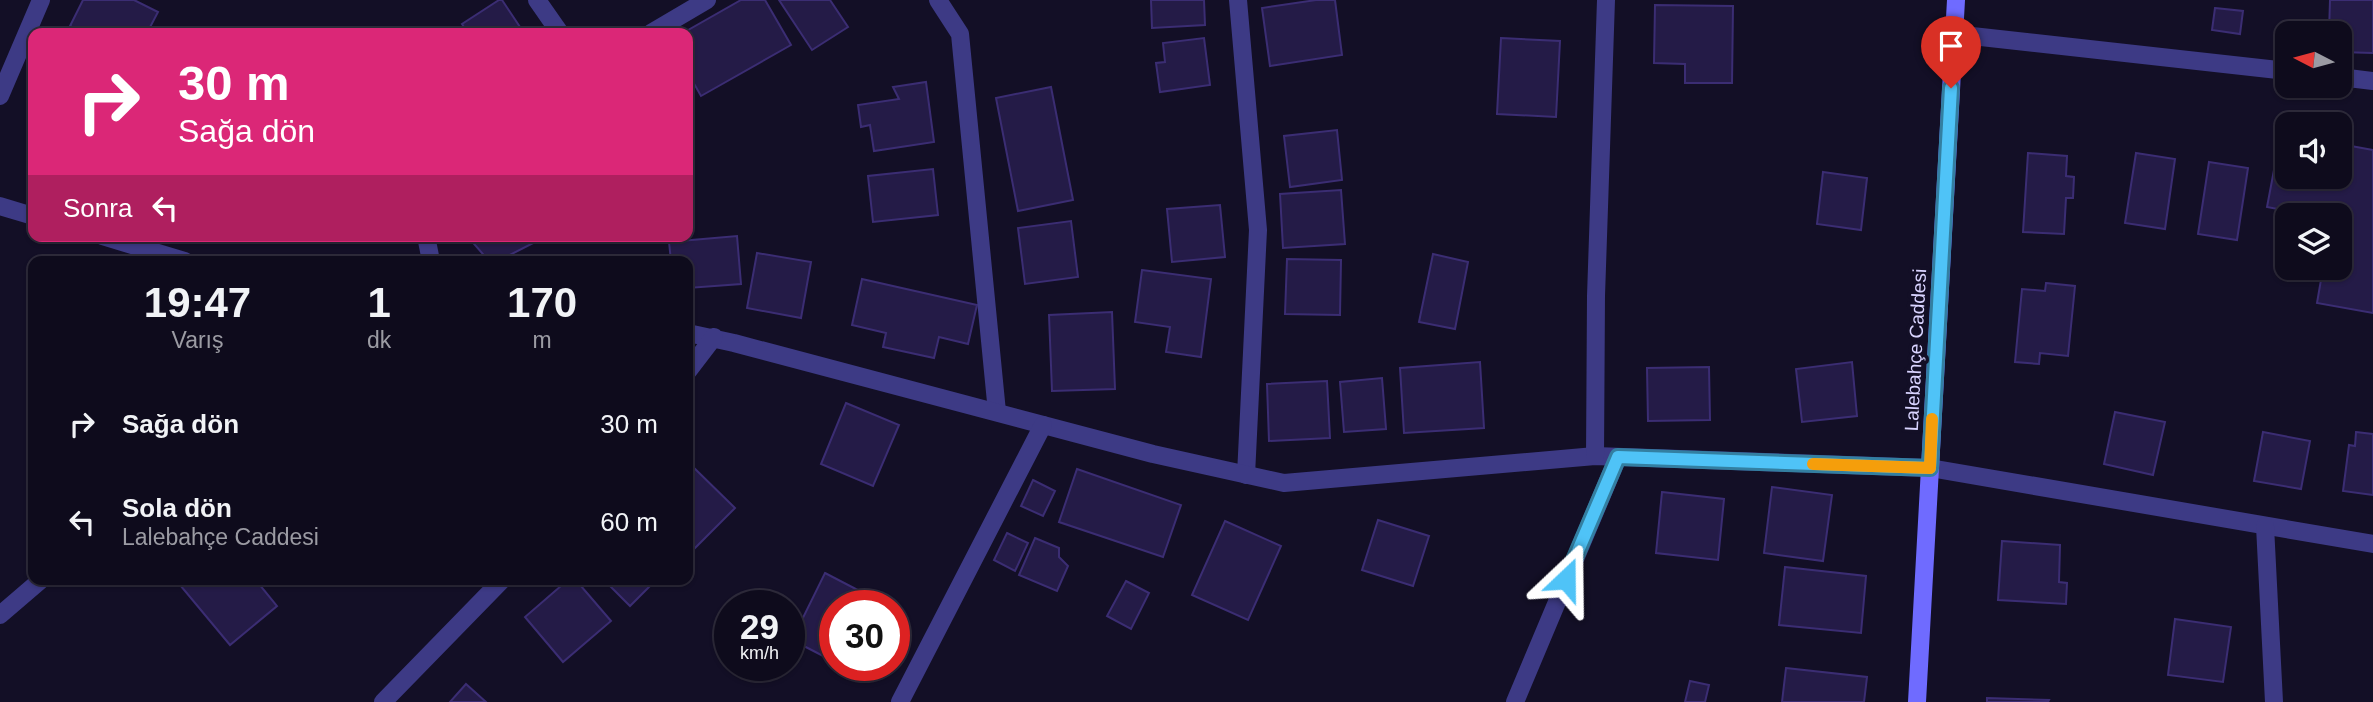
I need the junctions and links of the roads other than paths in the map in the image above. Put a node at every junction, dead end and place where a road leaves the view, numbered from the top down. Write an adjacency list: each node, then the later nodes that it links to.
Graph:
1 (41, 0): 8 (street)
2 (537, 0): 9 (street)
3 (707, 0): 10 (street)
4 (938, 0): 24 (street)
5 (1238, 0): 29 (street)
6 (1605, 0): 26 (street)
7 (1956, 0): 12 (street, Lalebahçe Caddesi)
8 (29, 28)
9 (557, 28)
10 (659, 28)
11 (28, 30): 16 (street)
12 (1954, 34): 13 (street); 28 (street, Lalebahçe Caddesi)
13 (2275, 70)
14 (2352, 78): 15 (street)
15 (2373, 81)
16 (0, 96)
17 (0, 206): 18 (street)
18 (28, 214)
19 (122, 242): 20 (street)
20 (168, 256)
21 (693, 334): 22 (street)
22 (714, 337): 23 (street); 24 (street)
23 (693, 364)
24 (997, 412): 25 (street)
25 (1043, 425): 29 (street); 36 (street)
26 (1595, 456): 27 (street); 29 (street)
27 (1618, 457): 28 (street); 37 (street)
28 (1930, 468): 30 (street); 38 (street, Lalebahçe Caddesi)
29 (1247, 475)
30 (2265, 526): 31 (street); 39 (street)
31 (2373, 544)
32 (35, 585): 34 (street)
33 (497, 585): 35 (street)
34 (0, 615)
35 (383, 702)
36 (900, 702)
37 (1515, 702)
38 (1917, 702)
39 (2274, 702)

